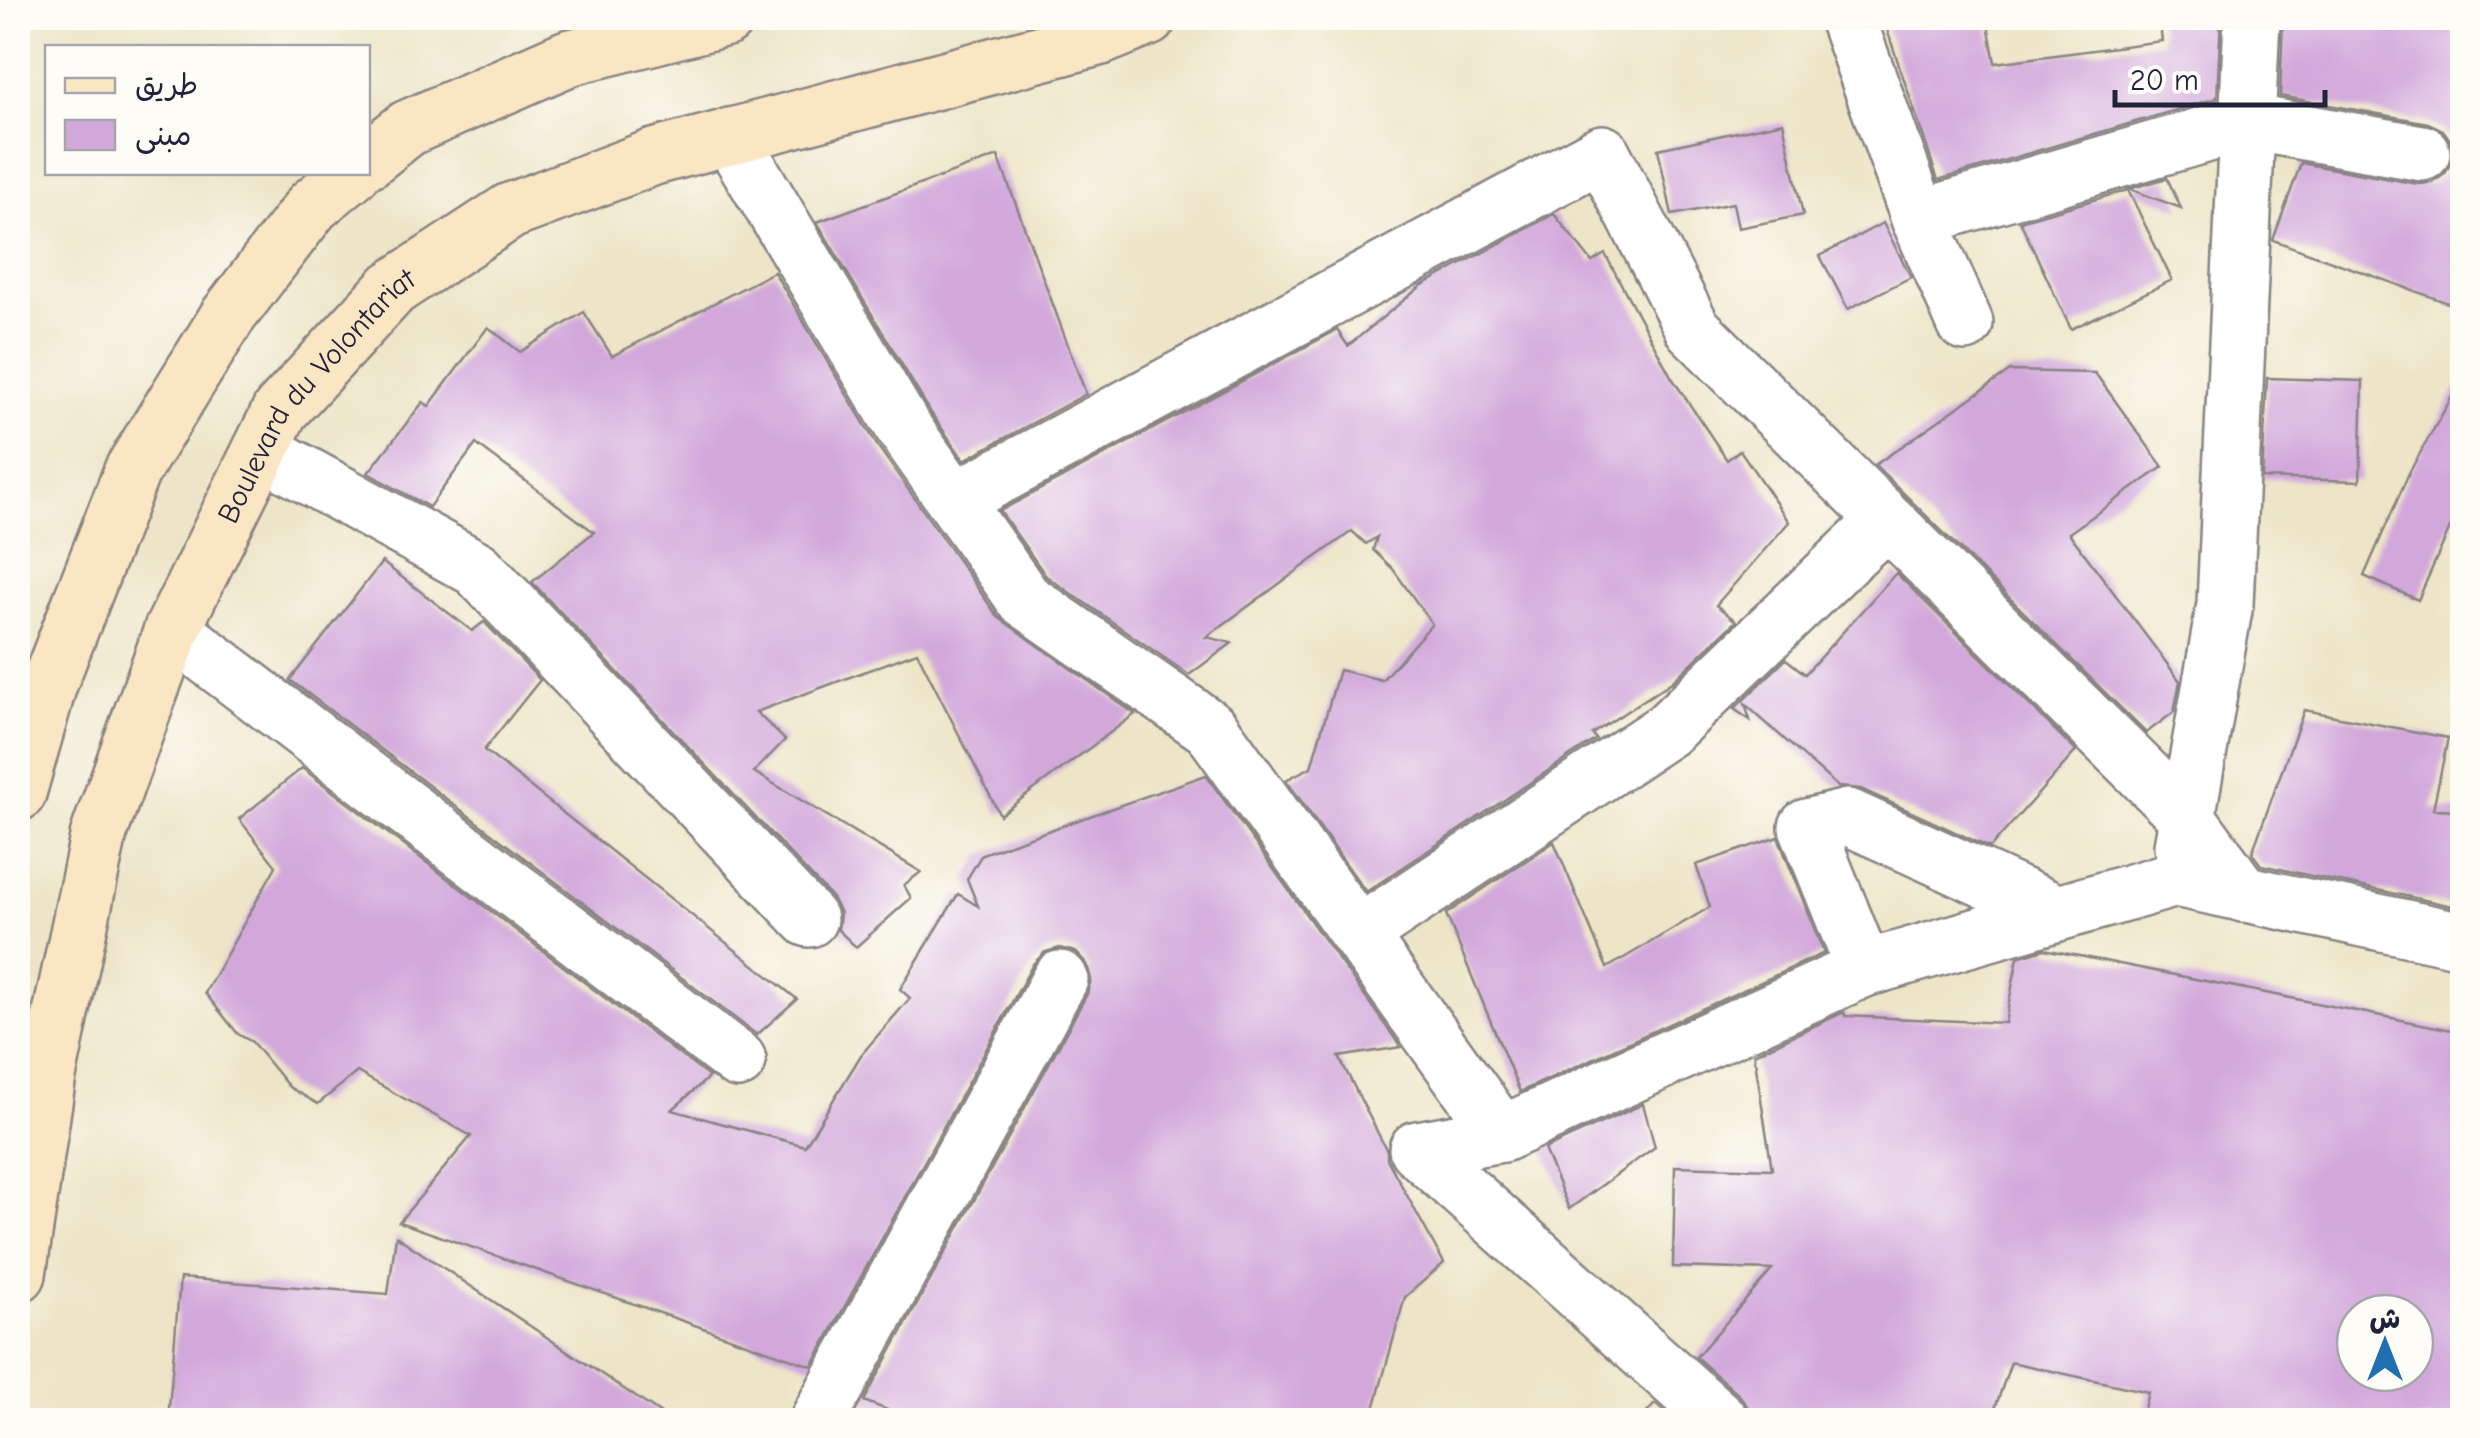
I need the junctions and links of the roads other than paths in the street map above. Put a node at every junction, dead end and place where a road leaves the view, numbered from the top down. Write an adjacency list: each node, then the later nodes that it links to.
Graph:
1 (726, 18): 8 (main road)
2 (1148, 18): 6 (main road, Boulevard du Volontariat)
3 (1847, 18): 10 (street)
4 (2252, 18): 5 (street)
5 (2248, 122): 7 (street); 10 (street); 17 (street)
6 (730, 136): 12 (main road, Boulevard du Volontariat); 13 (street)
7 (2422, 154)
8 (370, 158)
9 (349, 175): 16 (main road)
10 (1919, 218): 11 (street)
11 (1965, 323)
12 (261, 450): 15 (main road, Boulevard du Volontariat); 21 (street)
13 (955, 500): 14 (street); 22 (street)
14 (1886, 520): 17 (street); 22 (street)
15 (172, 630): 26 (street); 28 (main road, Boulevard du Volontariat)
16 (18, 793)
17 (2187, 817): 18 (street); 19 (street)
18 (2176, 878): 19 (street); 20 (street)
19 (2243, 894): 23 (street)
20 (2058, 913): 24 (street); 24 (street)
21 (808, 919)
22 (1359, 934): 27 (street)
23 (2462, 940)
24 (1864, 969): 27 (street)
25 (1060, 980): 29 (street)
26 (738, 1060)
27 (1502, 1134): 30 (street)
28 (18, 1274)
29 (818, 1420)
30 (1720, 1420)

